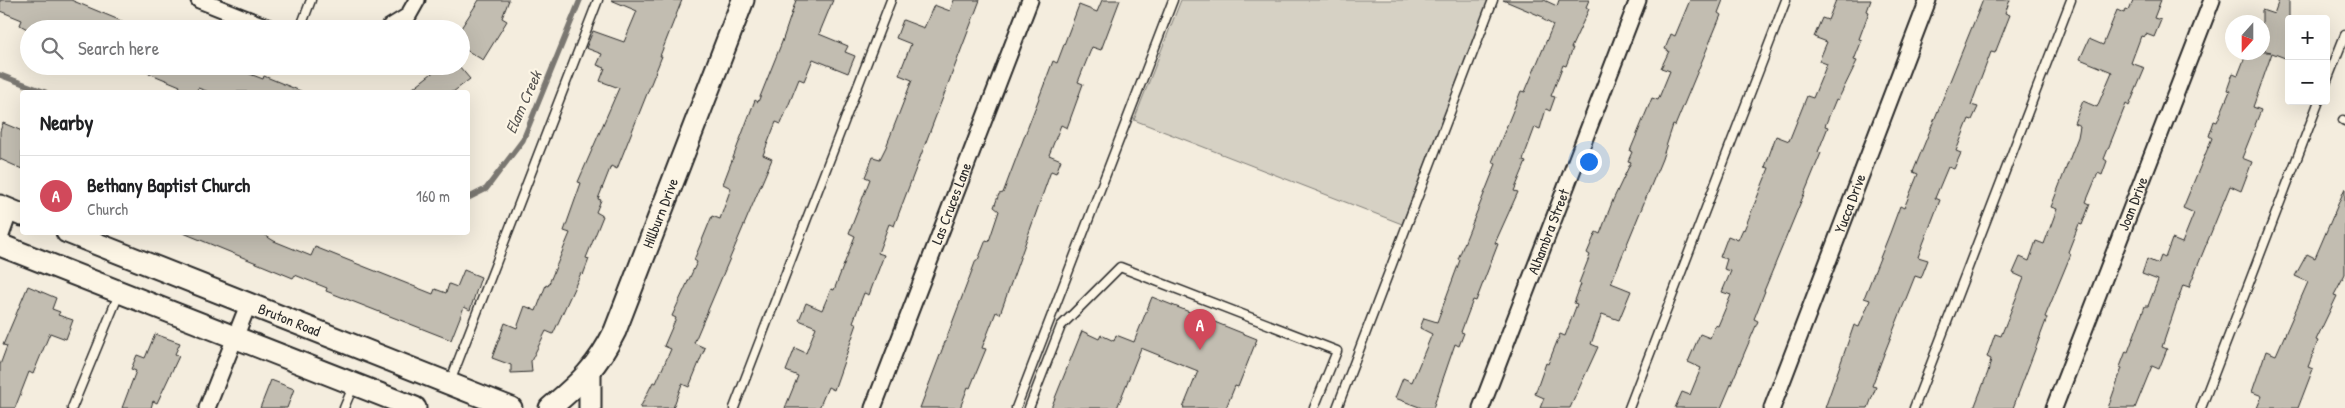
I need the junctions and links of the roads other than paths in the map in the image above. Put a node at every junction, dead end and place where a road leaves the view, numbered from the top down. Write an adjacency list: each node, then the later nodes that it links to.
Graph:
1 (198, 0): 15 (street)
2 (311, 0): 16 (lane)
3 (417, 0): 17 (street)
4 (598, 0): 30 (lane)
5 (743, 0): 28 (main road, Hillburn Drive)
6 (891, 0): 38 (lane)
7 (1030, 0): 39 (street, Las Cruces Lane)
8 (1173, 0): 40 (lane)
9 (1493, 0): 43 (lane)
10 (1638, 0): 44 (street, Alhambra Street)
11 (1786, 0): 45 (lane)
12 (1928, 0): 46 (street, Yucca Drive)
13 (2071, 0): 47 (lane)
14 (2212, 0): 48 (street, Joan Drive)
15 (249, 20)
16 (303, 20)
17 (402, 20)
18 (2345, 35): 19 (lane)
19 (2330, 73)
20 (2317, 105): 49 (lane)
21 (11, 210): 23 (street)
22 (74, 235): 26 (main road, Bruton Road)
23 (0, 238)
24 (0, 245): 25 (main road)
25 (120, 292): 27 (main road); 31 (lane)
26 (248, 305): 27 (street); 30 (main road, Bruton Road)
27 (234, 338): 29 (main road); 32 (street)
28 (590, 372): 36 (main road, Hillburn Drive); 37 (main road)
29 (354, 384): 33 (lane); 34 (main road)
30 (449, 384): 35 (main road, Bruton Road)
31 (72, 408)
32 (207, 408)
33 (344, 408)
34 (415, 408)
35 (511, 408)
36 (550, 408)
37 (590, 408)
38 (734, 408)
39 (873, 408)
40 (1016, 408)
41 (1029, 408): 42 (lane)
42 (1314, 408)
43 (1337, 408)
44 (1481, 408)
45 (1629, 408)
46 (1772, 408)
47 (1914, 408)
48 (2054, 408)
49 (2201, 408)

